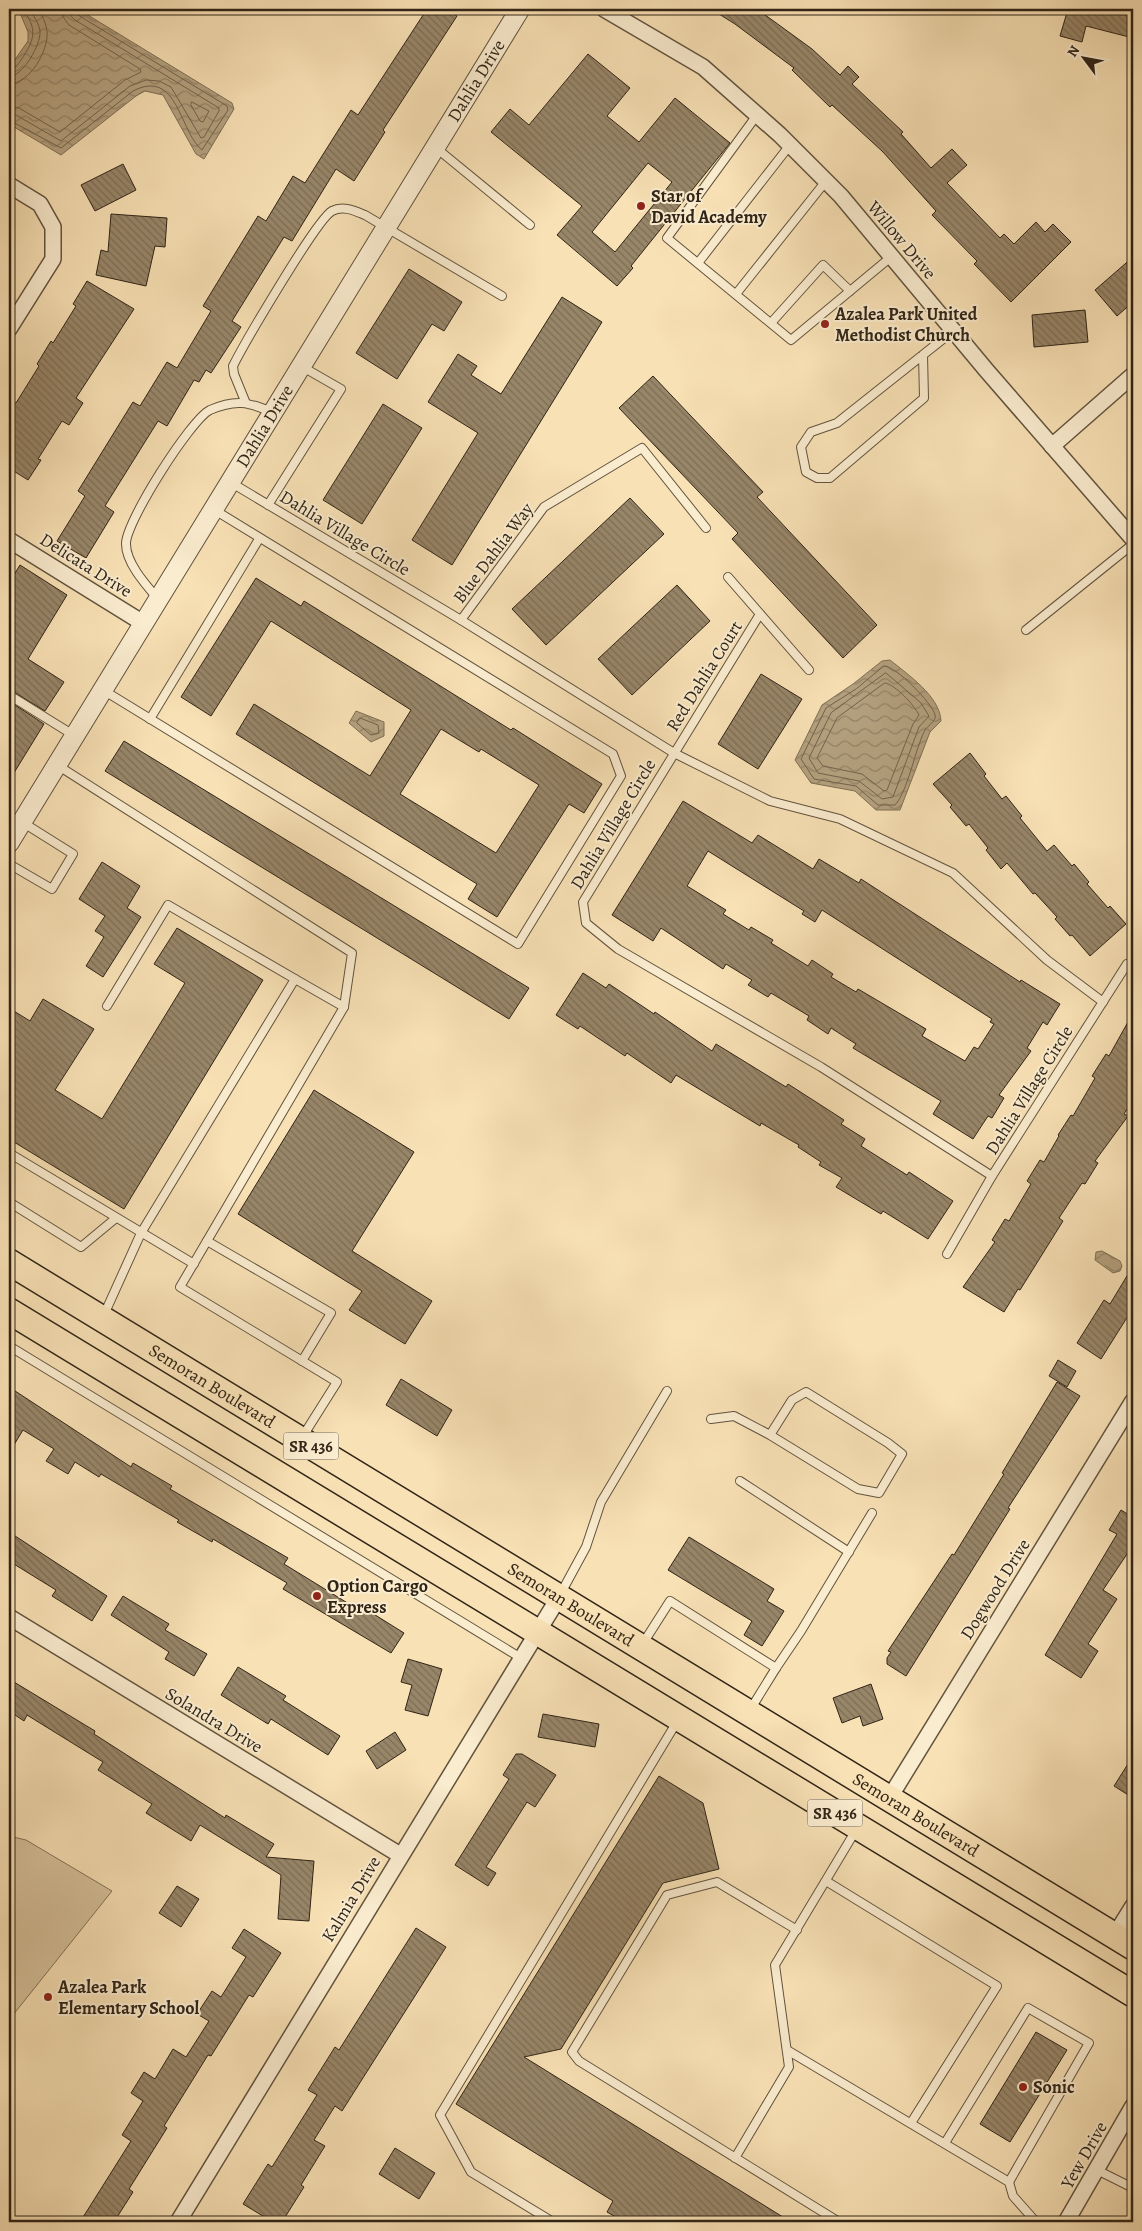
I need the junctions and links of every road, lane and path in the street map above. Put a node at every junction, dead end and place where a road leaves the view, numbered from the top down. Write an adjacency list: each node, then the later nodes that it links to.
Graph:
1 (520, 9): 5 (street, Dahlia Drive)
2 (604, 9): 3 (street, Willow Drive)
3 (758, 115): 4 (street, Willow Drive); 11 (lane)
4 (790, 146): 6 (street, Willow Drive); 11 (lane)
5 (435, 147): 8 (lane); 9 (street, Dahlia Drive)
6 (826, 181): 10 (street, Willow Drive); 13 (lane)
7 (9, 185): 16 (street)
8 (530, 225)
9 (386, 226): 14 (lane); 19 (street, Dahlia Drive); 21 (lane)
10 (891, 257): 12 (lane); 17 (street, Willow Drive)
11 (698, 263): 13 (lane)
12 (850, 291): 15 (lane); 15 (lane)
13 (736, 294): 15 (lane)
14 (502, 296)
15 (771, 323)
16 (9, 329)
17 (953, 331): 18 (lane); 23 (street, Willow Drive)
18 (923, 355): 18 (lane)
19 (301, 366): 22 (street, Dahlia Drive); 25 (lane)
20 (1133, 375): 23 (street)
21 (245, 401): 22 (lane); 33 (lane)
22 (272, 412): 24 (street, Dahlia Drive)
23 (1052, 446): 29 (street, Willow Drive)
24 (230, 482): 25 (lane, Dahlia Village Circle); 26 (street, Dahlia Drive)
25 (268, 505): 35 (lane, Dahlia Village Circle)
26 (213, 509): 28 (lane, Dahlia Village Circle); 33 (street, Dahlia Drive)
27 (706, 528): 35 (lane, Blue Dahlia Way)
28 (259, 539): 41 (lane); 41 (lane, Dahlia Village Circle)
29 (1133, 539)
30 (9, 540): 36 (street, Delicata Drive)
31 (1133, 544): 37 (lane)
32 (728, 577): 34 (lane)
33 (158, 599): 36 (street, Dahlia Drive)
34 (760, 614): 38 (lane); 43 (lane, Red Dahlia Court)
35 (462, 620): 43 (lane, Dahlia Village Circle)
36 (143, 623): 39 (street, Dahlia Drive)
37 (1026, 630)
38 (809, 670)
39 (103, 690): 41 (lane, Dahlia Village Circle); 42 (street, Dahlia Drive)
40 (9, 695): 42 (lane)
41 (150, 719)
42 (75, 736): 44 (street, Dahlia Drive)
43 (674, 753): 50 (lane, Dahlia Village Circle); 54 (lane, Dahlia Village Circle)
44 (58, 765): 45 (street, Dahlia Drive); 52 (lane)
45 (22, 822): 46 (street, Dahlia Drive); 47 (lane)
46 (9, 843)
47 (9, 864)
48 (1127, 964): 50 (lane)
49 (294, 979): 51 (lane); 52 (lane); 57 (lane)
50 (1103, 1002): 54 (lane, Dahlia Village Circle)
51 (107, 1006)
52 (344, 1007): 58 (lane)
53 (9, 1153): 56 (lane)
54 (992, 1176): 59 (lane)
55 (9, 1202): 56 (lane)
56 (116, 1218): 57 (lane)
57 (142, 1233): 61 (lane); 63 (lane)
58 (207, 1241): 61 (lane); 65 (lane)
59 (947, 1254)
60 (9, 1262): 63 (main road, Semoran Boulevard / SR 436)
61 (194, 1264): 65 (lane)
62 (9, 1311): 76 (main road, SR 436)
63 (102, 1319): 70 (main road, Semoran Boulevard / SR 436)
64 (9, 1346): 78 (lane)
65 (302, 1361): 70 (lane)
66 (667, 1391): 74 (lane)
67 (1133, 1401): 82 (street, Dogwood Drive)
68 (711, 1419): 69 (lane)
69 (770, 1435): 69 (lane)
70 (301, 1440): 74 (main road, Semoran Boulevard / SR 436)
71 (740, 1481): 73 (lane)
72 (872, 1513): 73 (lane)
73 (849, 1552): 79 (lane)
74 (559, 1597): 76 (street, Kalmia Drive); 77 (main road, Semoran Boulevard / SR 436)
75 (9, 1617): 84 (street, Solandra Drive)
76 (537, 1632): 78 (street, Kalmia Drive); 81 (main road, SR 436)
77 (641, 1647): 79 (lane); 80 (main road, Semoran Boulevard / SR 436)
78 (521, 1658): 84 (street, Kalmia Drive)
79 (776, 1668): 80 (lane)
80 (748, 1712): 82 (main road, Semoran Boulevard / SR 436)
81 (679, 1718): 83 (main road, SR 436); 99 (lane)
82 (890, 1796): 88 (main road, Semoran Boulevard / SR 436)
83 (858, 1827): 85 (lane); 89 (main road, SR 436)
84 (400, 1855): 98 (street, Kalmia Drive)
85 (826, 1881): 87 (lane); 92 (lane)
86 (1133, 1906): 88 (street)
87 (797, 1930): 90 (lane); 94 (lane)
88 (1124, 1941)
89 (1133, 1994)
90 (787, 2050): 92 (lane); 94 (lane)
91 (1133, 2106): 95 (street, Yew Drive)
92 (911, 2123): 93 (lane)
93 (945, 2143): 96 (lane); 96 (lane)
94 (734, 2158): 100 (lane)
95 (1097, 2170): 97 (lane); 102 (street, Yew Drive)
96 (1009, 2182): 101 (lane)
97 (1133, 2188)
98 (178, 2222)
99 (553, 2222)
100 (839, 2222)
101 (1036, 2222)
102 (1066, 2222)

